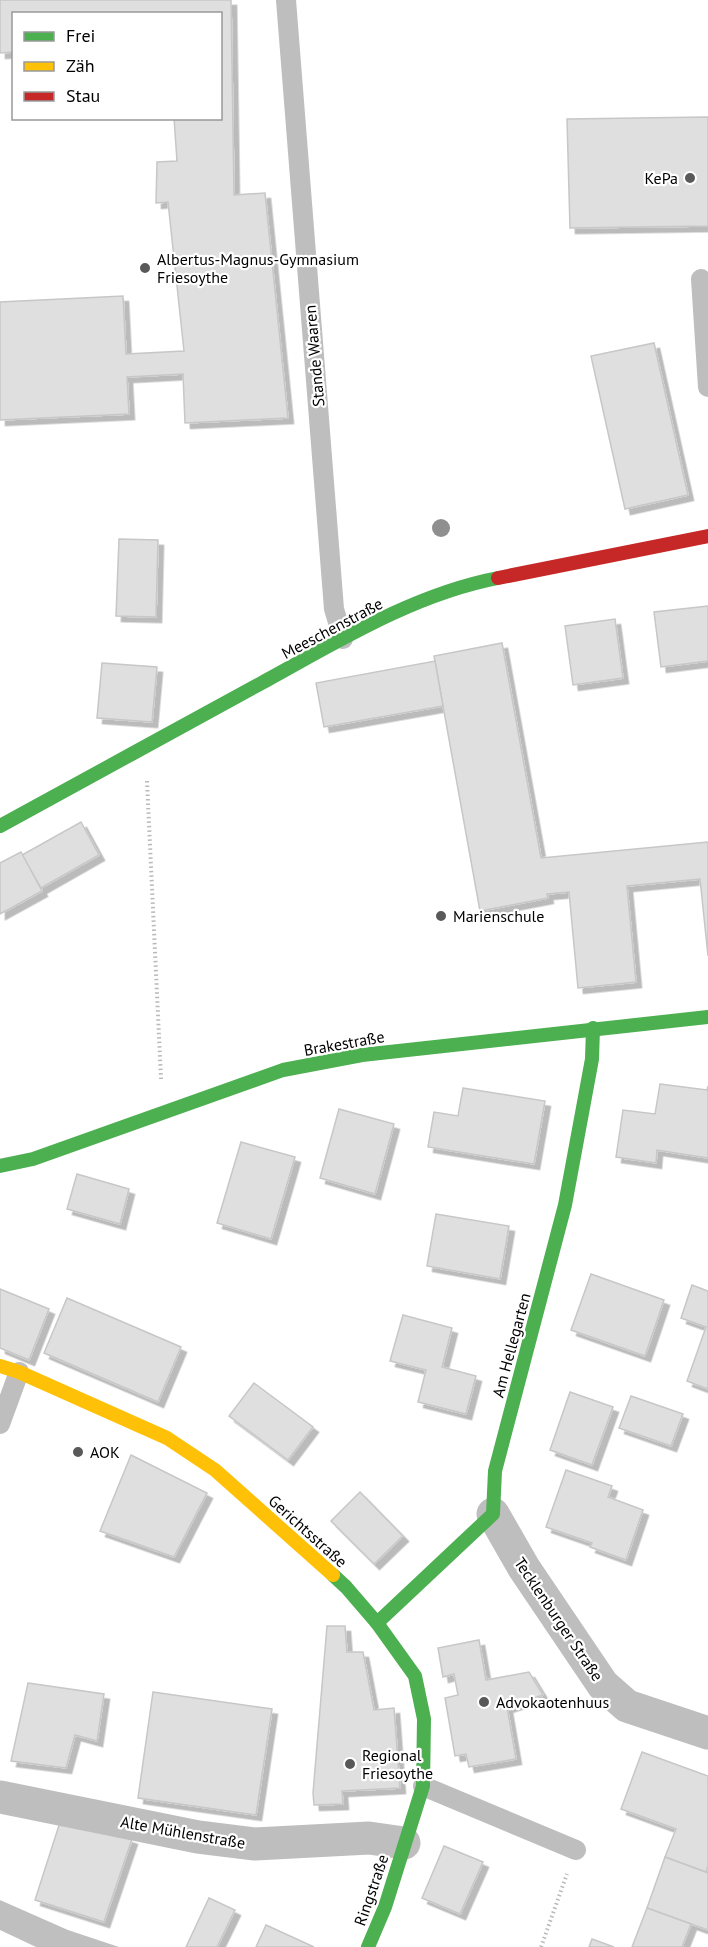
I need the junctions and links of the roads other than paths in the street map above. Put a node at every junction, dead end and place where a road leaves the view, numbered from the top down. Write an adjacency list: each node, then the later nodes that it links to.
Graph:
1 (286, 0): 5 (lane, Stande Waaren)
2 (701, 279): 3 (lane)
3 (708, 387)
4 (708, 536): 5 (street, Meeschenstraße)
5 (343, 639): 6 (street, Meeschenstraße)
6 (0, 826)
7 (708, 1017): 8 (street, Brakestraße)
8 (593, 1028): 9 (street, Brakestraße); 13 (street, Am Hellegarten)
9 (0, 1166)
10 (0, 1366): 11 (street, Gerichtsstraße)
11 (19, 1372): 12 (lane); 14 (street, Gerichtsstraße)
12 (0, 1424)
13 (493, 1514): 14 (street); 15 (street, Tecklenburger Straße)
14 (377, 1623): 16 (street, Gerichtsstraße)
15 (708, 1733)
16 (423, 1786): 18 (street, Gerichtsstraße); 19 (lane)
17 (0, 1797): 18 (street, Alte Mühlenstraße)
18 (404, 1843): 20 (street, Ringstraße)
19 (576, 1850)
20 (368, 1947)

